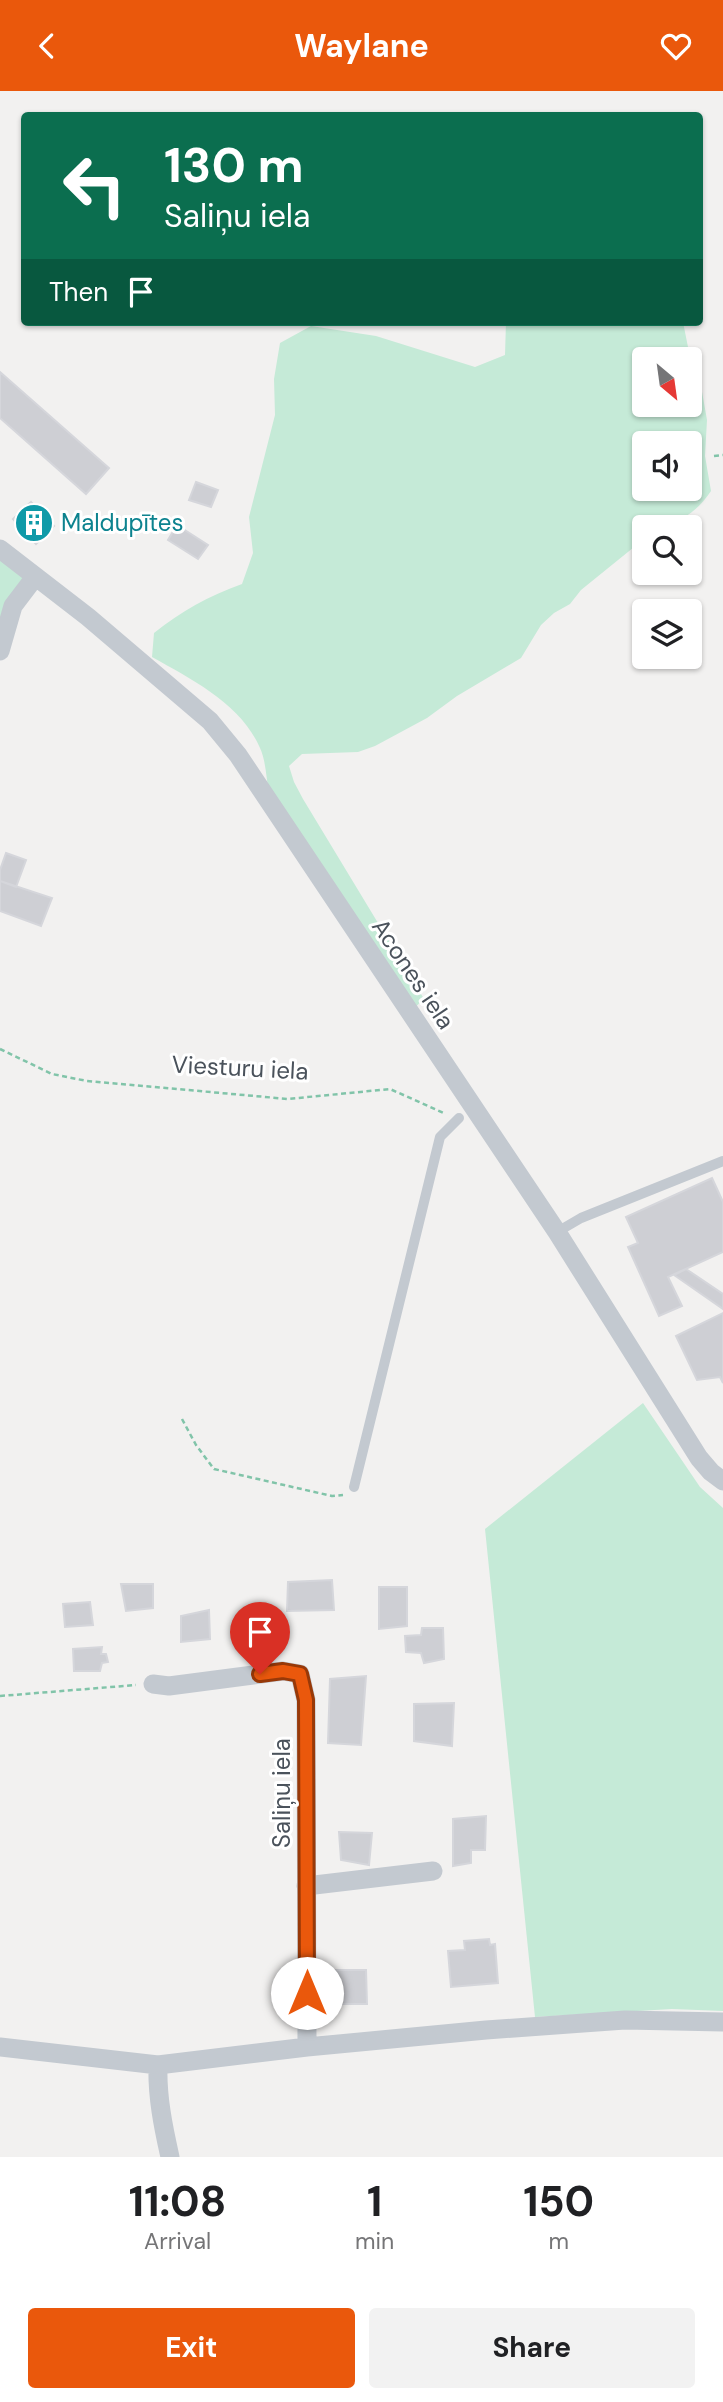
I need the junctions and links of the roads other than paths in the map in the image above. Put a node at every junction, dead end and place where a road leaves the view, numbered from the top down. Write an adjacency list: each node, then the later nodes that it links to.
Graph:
1 (0, 549): 2 (street, Acones iela)
2 (34, 577): 3 (street); 6 (street, Acones iela)
3 (0, 651)
4 (459, 1118): 8 (lane)
5 (723, 1161): 6 (lane)
6 (557, 1232): 7 (street, Acones iela)
7 (723, 1481)
8 (354, 1487)
9 (153, 1684): 11 (street, Saliņu iela)
10 (433, 1871): 11 (street)
11 (306, 1885): 14 (street, Saliņu iela)
12 (723, 2022): 14 (street)
13 (0, 2047): 15 (street)
14 (307, 2047): 15 (street)
15 (158, 2065): 16 (street)
16 (170, 2157)

